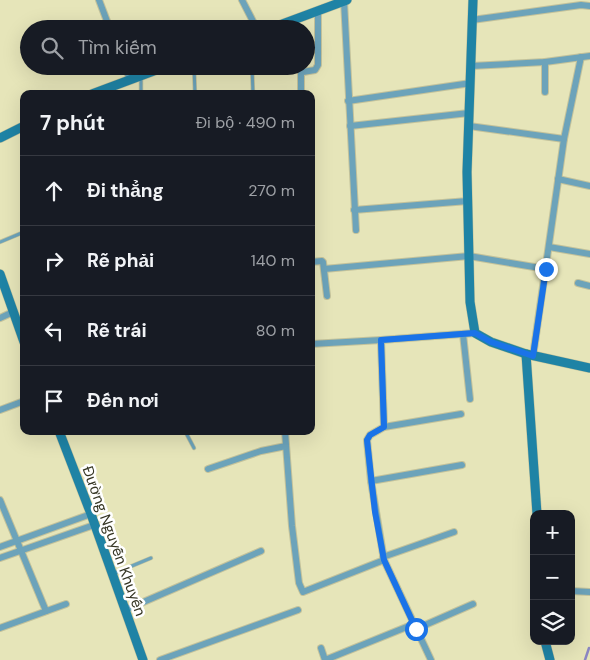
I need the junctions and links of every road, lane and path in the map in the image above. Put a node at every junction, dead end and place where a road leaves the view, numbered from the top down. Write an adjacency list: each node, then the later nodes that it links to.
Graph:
1 (99, 0): 7 (street)
2 (242, 0): 8 (street)
3 (473, 0): 10 (street)
4 (345, 1): 6 (street); 29 (street)
5 (590, 6): 10 (street)
6 (318, 11): 9 (street); 15 (street)
7 (107, 20)
8 (252, 20)
9 (294, 20)
10 (472, 20): 14 (street)
11 (590, 56): 12 (street)
12 (581, 57): 13 (street); 35 (street)
13 (545, 62): 14 (street); 28 (street)
14 (471, 66): 22 (street)
15 (315, 70)
16 (128, 75): 21 (street)
17 (194, 75): 25 (lane)
18 (252, 75): 26 (lane)
19 (301, 75): 27 (street)
20 (141, 76): 21 (street); 24 (lane)
21 (130, 80): 23 (street)
22 (471, 83): 29 (street); 30 (street)
23 (103, 90)
24 (141, 90)
25 (195, 90)
26 (252, 90)
27 (301, 90)
28 (545, 92)
29 (348, 101): 31 (street)
30 (469, 113): 31 (street); 32 (street)
31 (350, 126): 39 (street)
32 (469, 126): 35 (street); 38 (street)
33 (20, 128): 34 (street)
34 (0, 138)
35 (564, 139): 36 (street)
36 (558, 179): 37 (street); 43 (street)
37 (590, 186)
38 (468, 201): 39 (street); 45 (street)
39 (354, 210): 40 (street)
40 (356, 230)
41 (20, 234): 42 (lane)
42 (0, 242)
43 (549, 247): 44 (street); 48 (street)
44 (590, 254)
45 (469, 256): 47 (street); 48 (street); 56 (street)
46 (315, 262): 47 (street)
47 (324, 269): 52 (street)
48 (546, 269): 60 (street)
49 (0, 274): 53 (street)
50 (578, 283): 51 (street)
51 (590, 286)
52 (327, 296)
53 (13, 312): 54 (street); 55 (street)
54 (0, 318)
55 (20, 331)
56 (475, 333): 57 (street); 60 (street)
57 (463, 334): 58 (street); 62 (street)
58 (381, 340): 59 (street); 66 (street)
59 (315, 344)
60 (530, 355): 61 (street); 76 (street)
61 (590, 368)
62 (470, 399)
63 (20, 402): 64 (street)
64 (0, 410)
65 (461, 414): 66 (street)
66 (384, 427): 74 (street)
67 (61, 435): 77 (street, Đường Nguyễn Khuyến)
68 (187, 435): 71 (lane)
69 (285, 435): 70 (street)
70 (286, 446): 73 (street); 86 (street)
71 (194, 448)
72 (462, 465): 74 (street)
73 (208, 469)
74 (371, 481): 86 (street)
75 (0, 500): 80 (street)
76 (537, 510)
77 (91, 514): 78 (street, Đường Nguyễn Khuyến); 80 (street)
78 (94, 525): 82 (street); 87 (street, Đường Nguyễn Khuyến)
79 (454, 532): 86 (street)
80 (17, 540): 81 (street); 82 (street)
81 (0, 547)
82 (20, 550): 84 (street); 94 (street)
83 (262, 552): 92 (street)
84 (0, 558)
85 (151, 558): 87 (lane)
86 (383, 559): 95 (street)
87 (112, 574): 92 (street, Đường Nguyễn Khuyến)
88 (575, 591): 89 (street)
89 (590, 592)
90 (66, 604): 94 (street)
91 (473, 604): 95 (street)
92 (125, 610): 99 (street, Đường Nguyễn Khuyến)
93 (298, 610): 100 (street)
94 (46, 611): 96 (street)
95 (415, 626): 101 (street); 102 (street)
96 (0, 628)
97 (546, 645): 103 (street)
98 (321, 648): 101 (street)
99 (143, 660)
100 (160, 660)
101 (325, 660)
102 (431, 660)
103 (550, 660)

